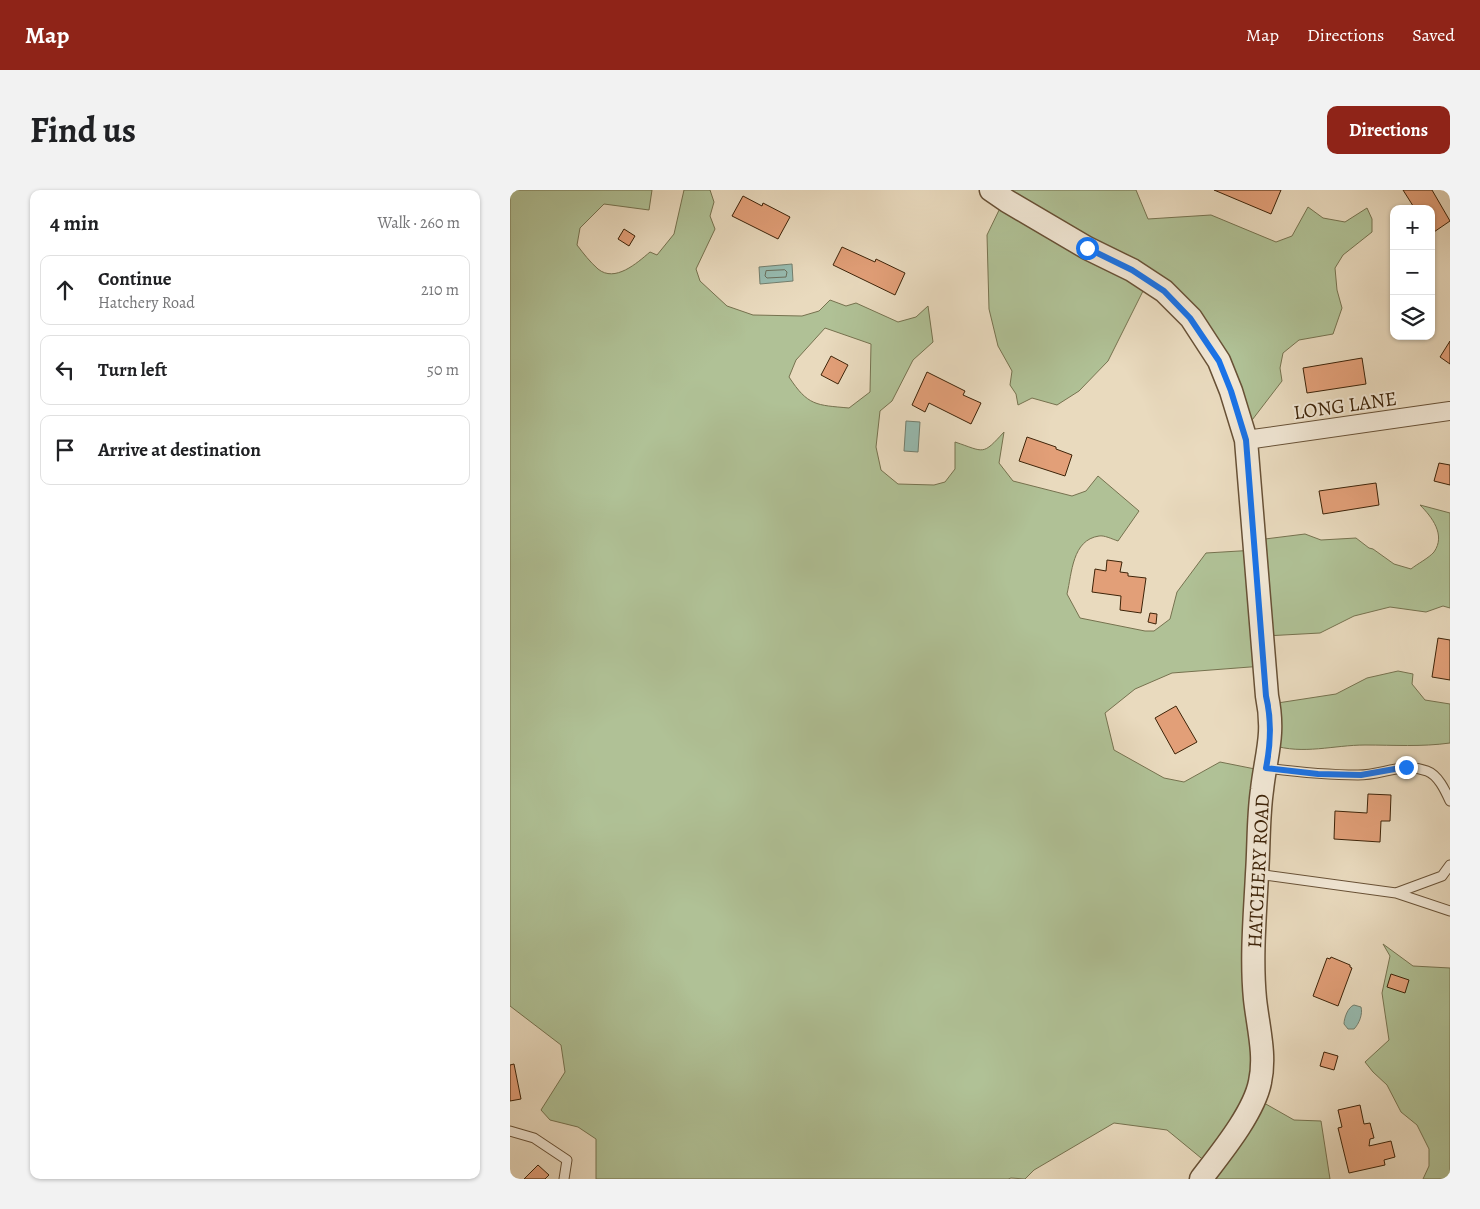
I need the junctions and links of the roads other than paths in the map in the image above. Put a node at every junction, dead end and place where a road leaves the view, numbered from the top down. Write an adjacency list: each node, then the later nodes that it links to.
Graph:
1 (991, 190): 3 (street, HATCHERY ROAD)
2 (1450, 412): 3 (street, LONG LANE)
3 (1246, 440): 4 (street, HATCHERY ROAD)
4 (1266, 768): 5 (lane); 7 (street, HATCHERY ROAD)
5 (1450, 801)
6 (1450, 865): 8 (lane)
7 (1257, 874): 8 (lane); 12 (street, HATCHERY ROAD)
8 (1396, 893): 9 (lane)
9 (1450, 911)
10 (510, 1130): 11 (lane)
11 (564, 1179)
12 (1201, 1179)

